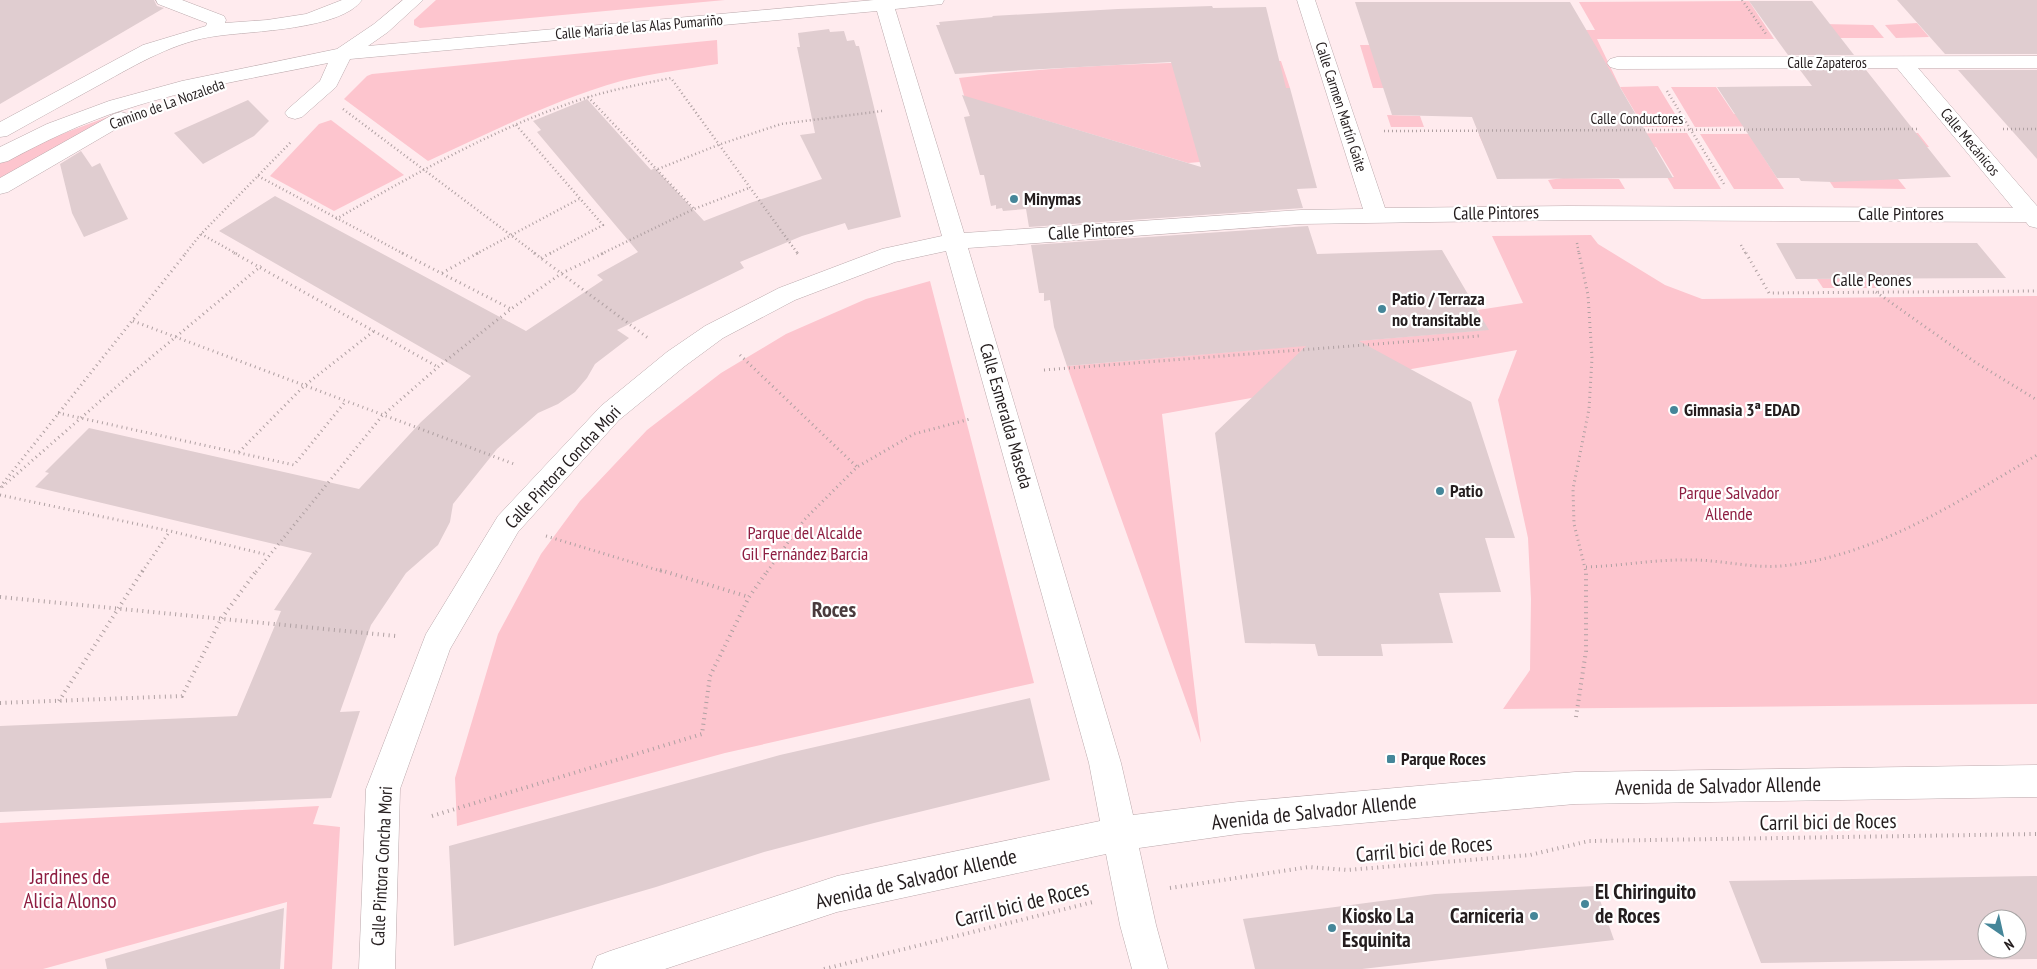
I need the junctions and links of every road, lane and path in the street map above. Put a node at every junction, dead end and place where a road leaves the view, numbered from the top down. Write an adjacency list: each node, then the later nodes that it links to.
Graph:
1 (166, 0): 7 (street)
2 (353, 0): 7 (street)
3 (414, 0): 8 (street, Camino de La Nozaleda)
4 (935, 0): 6 (street, Calle María de las Alas Pumariño)
5 (1306, 0): 24 (street, Calle Carmen Martín Gaite)
6 (884, 2): 8 (street, Calle María de las Alas Pumariño); 43 (street, Calle Esmeralda Maseda)
7 (214, 30): 23 (street)
8 (342, 54): 13 (street, Camino de La Nozaleda); 17 (street)
9 (2037, 62): 12 (street, Calle Zapateros)
10 (1617, 63): 11 (street, Calle Zapateros)
11 (1650, 63): 12 (street, Calle Zapateros); 22 (path)
12 (1903, 63): 37 (street, Calle Mecánicos)
13 (258, 72): 27 (street, Camino de La Nozaleda); 31 (street, Camino de La Nozaleda)
14 (588, 97): 18 (path); 26 (path); 28 (path)
15 (340, 107): 29 (path)
16 (887, 110): 26 (path)
17 (295, 113)
18 (516, 125): 29 (path); 34 (path)
19 (1926, 129): 22 (path, Calle Conductores)
20 (1998, 129): 21 (path)
21 (2037, 129)
22 (1690, 130): 24 (path, Calle Conductores); 32 (path)
23 (0, 131)
24 (1348, 132): 36 (street, Calle Carmen Martín Gaite)
25 (292, 142): 30 (path)
26 (718, 145): 28 (path); 33 (path)
27 (0, 156)
28 (658, 169): 35 (path)
29 (424, 170): 38 (path); 40 (path)
30 (258, 176): 38 (path); 39 (path)
31 (0, 187)
32 (1726, 187)
33 (749, 188): 35 (path); 45 (path)
34 (579, 199): 40 (path); 44 (path)
35 (694, 210): 48 (path)
36 (1376, 214): 37 (street, Calle Pintores); 43 (street, Calle Pintores)
37 (2035, 217)
38 (336, 219): 47 (path)
39 (201, 234): 46 (path); 52 (path)
40 (510, 234): 44 (path); 47 (path)
41 (1575, 235): 76 (path)
42 (1738, 240): 49 (path, Calle Peones)
43 (955, 241): 87 (street, Calle Esmeralda Maseda); 90 (street, Calle Pintora Concha Mori)
44 (541, 258): 48 (path)
45 (804, 262)
46 (261, 266): 53 (path); 55 (path)
47 (442, 273): 51 (path)
48 (562, 273): 51 (path); 56 (path)
49 (1876, 292): 50 (path, Calle Peones); 61 (path)
50 (2037, 292)
51 (511, 309): 58 (path)
52 (133, 321): 55 (path); 63 (path)
53 (374, 331): 58 (path); 60 (path)
54 (1479, 336): 59 (path)
55 (172, 337): 60 (path); 65 (path)
56 (654, 342)
57 (737, 353): 70 (path)
58 (438, 367): 64 (path)
59 (1044, 370)
60 (304, 386): 62 (path); 67 (path)
61 (2037, 400)
62 (345, 402): 64 (path); 67 (path)
63 (58, 414): 65 (path); 71 (path)
64 (382, 416): 69 (path); 75 (path)
65 (79, 417): 67 (path); 71 (path)
66 (978, 417): 70 (path)
67 (238, 452)
68 (2037, 456): 76 (path)
69 (515, 465)
70 (857, 467): 78 (path)
71 (0, 488)
72 (0, 495): 73 (path)
73 (170, 531): 75 (path); 79 (path)
74 (540, 534): 78 (path)
75 (268, 555): 80 (path)
76 (1586, 568): 84 (path)
77 (0, 597): 79 (path)
78 (749, 597): 86 (path)
79 (116, 610): 80 (path); 82 (path)
80 (221, 619): 81 (path); 82 (path)
81 (396, 636)
82 (59, 701): 83 (path)
83 (0, 703)
84 (1576, 717)
85 (2037, 782): 87 (street, Avenida de Salvador Allende)
86 (432, 816)
87 (1119, 834): 89 (street, Calle Esmeralda Maseda); 91 (street, Avenida de Salvador Allende)
88 (2037, 834): 89 (path, Carril bici de Roces)
89 (1131, 893): 92 (path, Carril bici de Roces); 93 (street, Calle Esmeralda Maseda)
90 (377, 969)
91 (610, 969)
92 (824, 969)
93 (1150, 969)

